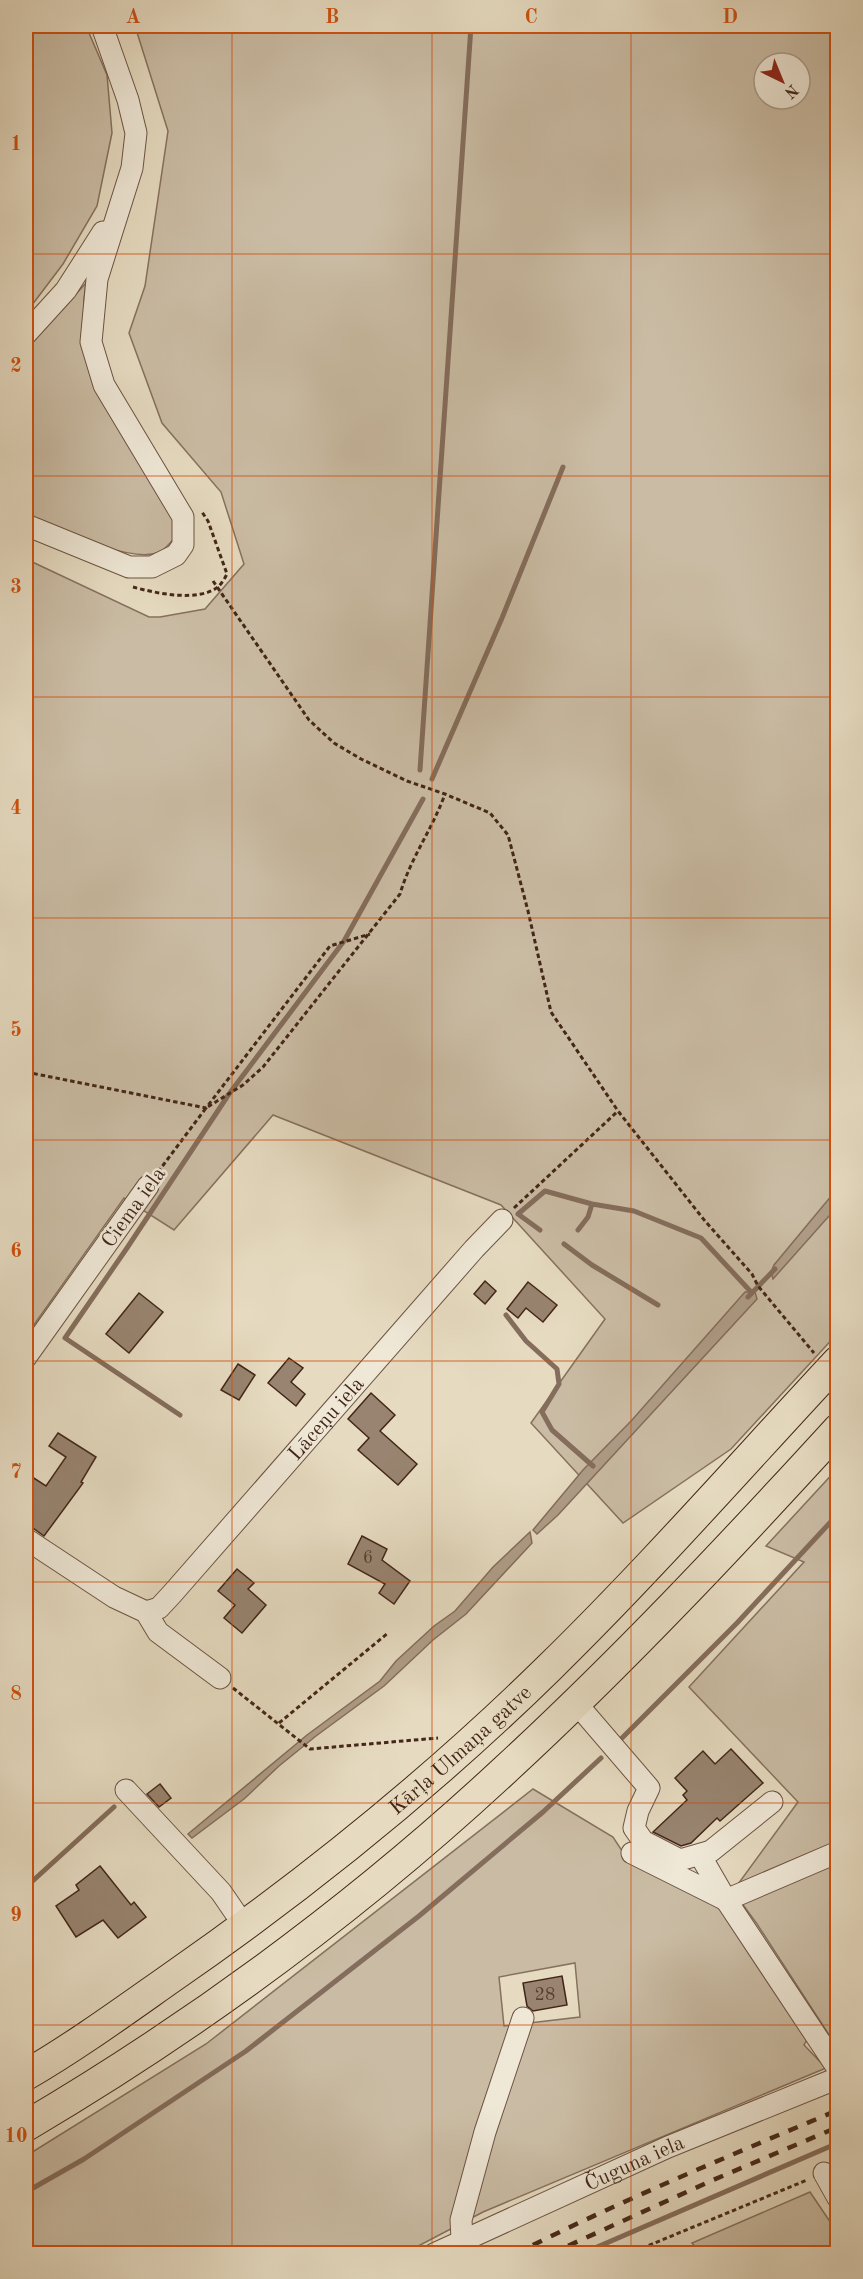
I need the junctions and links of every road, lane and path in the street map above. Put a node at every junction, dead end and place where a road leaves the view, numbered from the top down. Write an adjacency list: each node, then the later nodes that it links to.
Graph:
1 (102, 26): 2 (street)
2 (132, 168): 3 (street); 5 (street)
3 (26, 334)
4 (202, 512): 7 (path)
5 (26, 525)
6 (213, 581): 7 (path)
7 (218, 587): 8 (path)
8 (446, 794): 9 (path, Ciema iela); 12 (path)
9 (370, 934): 11 (path, Ciema iela); 11 (path)
10 (26, 1072): 11 (path)
11 (206, 1108): 13 (path, Ciema iela)
12 (618, 1111): 14 (path); 16 (path)
13 (148, 1186): 15 (street, Ciema iela)
14 (502, 1220): 19 (street, Lāceņu iela)
15 (26, 1354)
16 (833, 1366): 31 (highway, Kārļa Ulmaņa gatve)
17 (837, 1429): 22 (highway)
18 (26, 1539): 19 (street)
19 (147, 1612): 21 (street)
20 (388, 1633): 23 (path)
21 (220, 1677): 23 (path)
22 (576, 1703): 29 (street); 36 (highway)
23 (279, 1723): 24 (path)
24 (438, 1738)
25 (126, 1790): 31 (street)
26 (772, 1802): 29 (street)
27 (837, 1852): 30 (street)
28 (632, 1853): 30 (street)
29 (700, 1855): 30 (street)
30 (726, 1900): 33 (street)
31 (245, 1927): 34 (highway, Kārļa Ulmaņa gatve)
32 (523, 2018): 39 (street)
33 (837, 2069)
34 (26, 2075)
35 (837, 2078): 39 (street, Čuguna iela)
36 (26, 2126)
37 (824, 2173): 38 (street); 41 (path)
38 (837, 2198)
39 (462, 2240): 40 (street, Čuguna iela)
40 (434, 2253)
41 (628, 2253)

